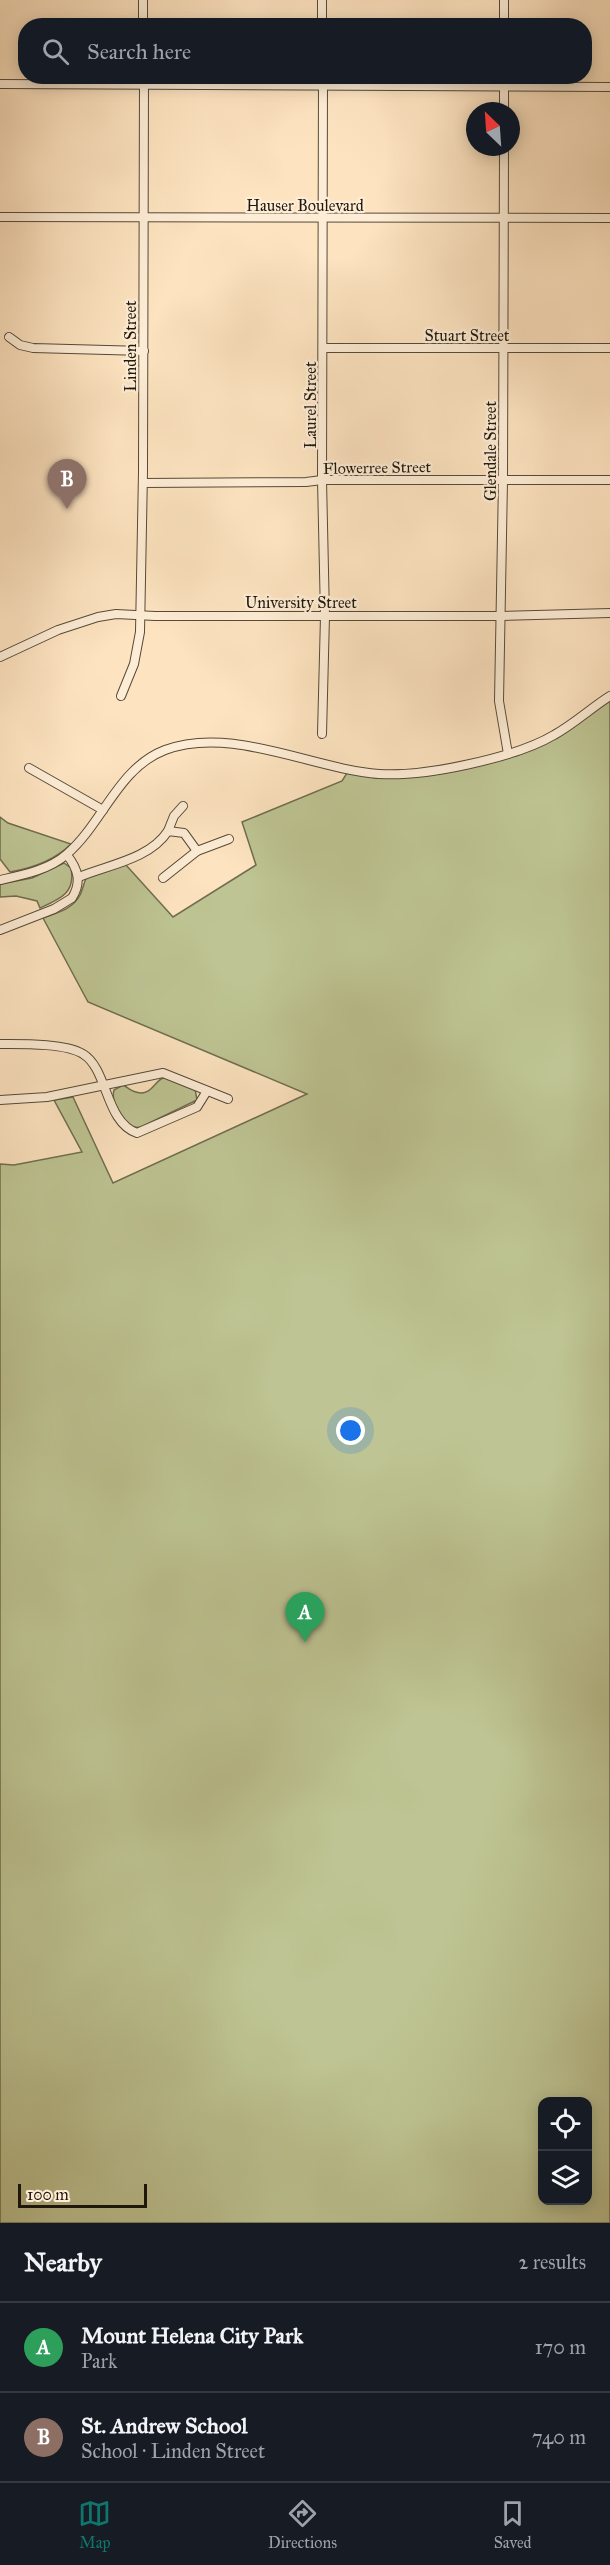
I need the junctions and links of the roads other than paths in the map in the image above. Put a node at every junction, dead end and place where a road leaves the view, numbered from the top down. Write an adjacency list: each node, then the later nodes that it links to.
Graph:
1 (142, 0): 4 (street)
2 (322, 0): 5 (street)
3 (504, 0): 6 (street)
4 (143, 18)
5 (322, 18)
6 (504, 18)
7 (0, 84): 9 (street)
8 (323, 84): 11 (street, Laurel Street)
9 (144, 86): 11 (street); 16 (street, Linden Street)
10 (504, 86): 11 (street); 12 (street); 13 (street)
11 (323, 87): 19 (street, Laurel Street)
12 (610, 87)
13 (504, 102)
14 (504, 156): 17 (street, Glendale Street)
15 (0, 217): 16 (street, Hauser Boulevard)
16 (144, 218): 19 (street, Hauser Boulevard); 24 (street, Linden Street)
17 (504, 218): 18 (street, Hauser Boulevard); 19 (street, Hauser Boulevard); 22 (street, Glendale Street)
18 (610, 218)
19 (323, 219): 21 (street, Laurel Street)
20 (9, 337): 24 (street)
21 (323, 348): 22 (street, Stuart Street); 25 (street, Laurel Street)
22 (504, 348): 23 (street, Stuart Street); 26 (street, Glendale Street)
23 (610, 348)
24 (144, 351): 28 (street, Linden Street)
25 (322, 480): 26 (street, Flowerree Street); 28 (street, Flowerree Street); 31 (street, Laurel Street)
26 (503, 480): 27 (street, Flowerree Street); 32 (street, Glendale Street)
27 (610, 480)
28 (143, 483): 30 (street, Linden Street)
29 (610, 613): 32 (street, University Street)
30 (140, 616): 31 (street, University Street); 33 (street, University Street); 34 (street, Linden Street)
31 (325, 616): 32 (street, University Street); 36 (street, Laurel Street)
32 (502, 616): 37 (street, Glendale Street)
33 (0, 657)
34 (121, 696)
35 (610, 696): 37 (street)
36 (322, 734)
37 (508, 754): 40 (street)
38 (29, 768): 40 (street)
39 (183, 806): 41 (street)
40 (103, 810): 44 (street)
41 (168, 831): 43 (street); 45 (street)
42 (229, 839): 43 (street)
43 (197, 850): 46 (street)
44 (66, 855): 45 (street); 47 (street)
45 (79, 877): 48 (street)
46 (163, 878)
47 (0, 880)
48 (0, 930)
49 (0, 1044): 50 (street)
50 (102, 1086): 51 (street); 51 (street); 53 (street)
51 (207, 1091): 52 (street)
52 (228, 1099)
53 (0, 1100)

